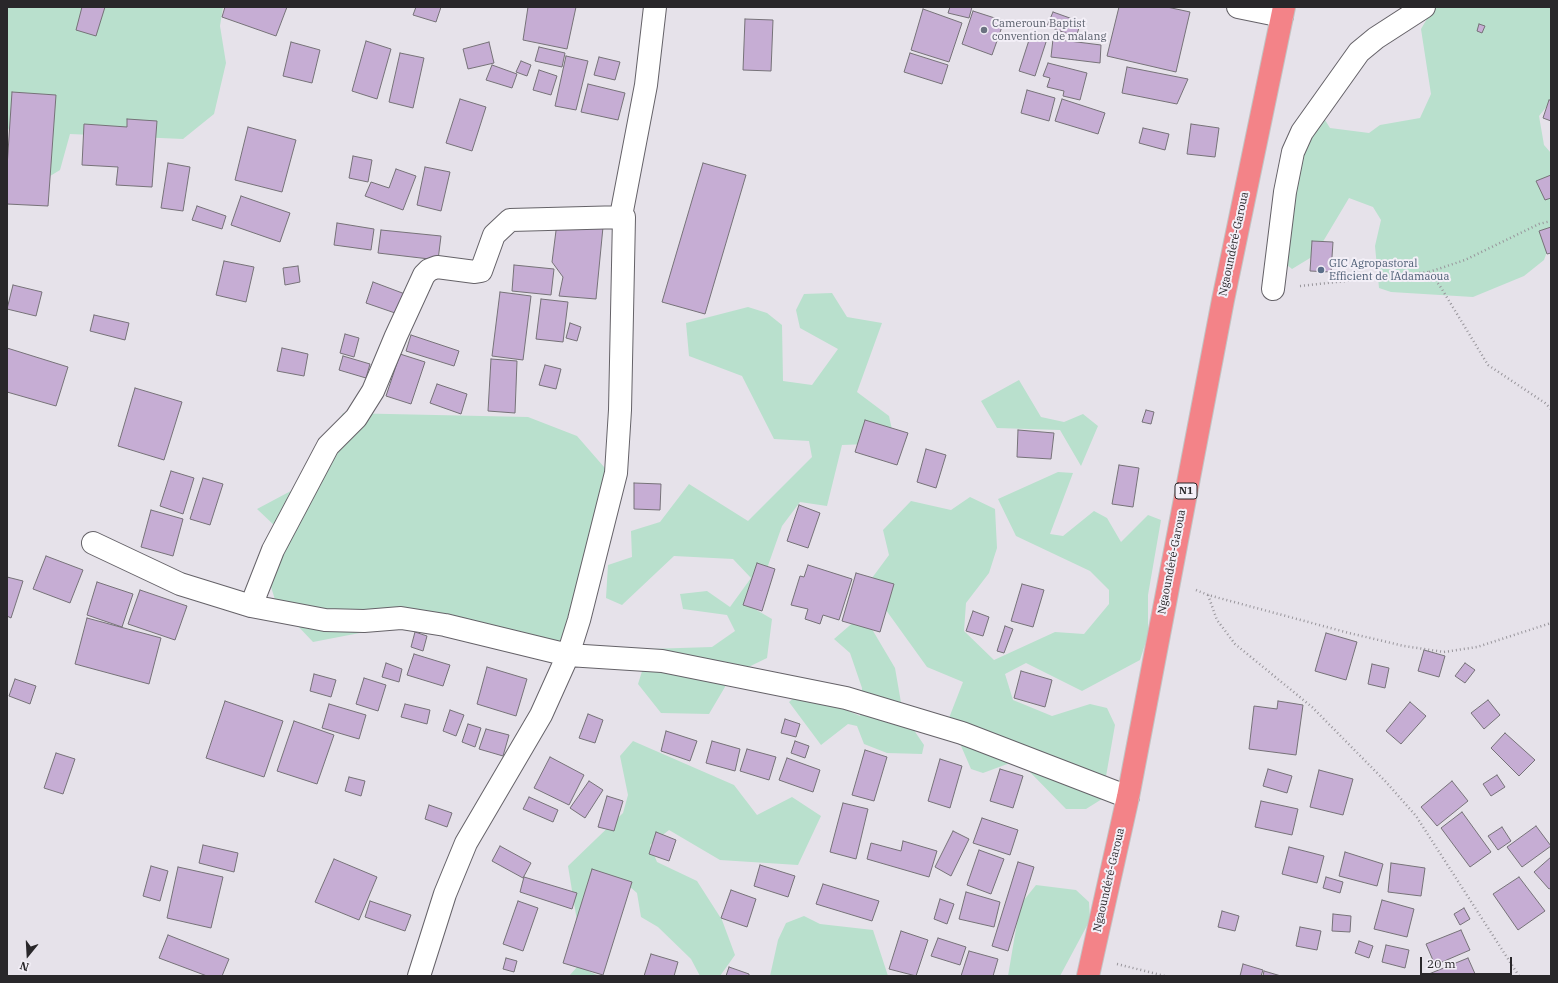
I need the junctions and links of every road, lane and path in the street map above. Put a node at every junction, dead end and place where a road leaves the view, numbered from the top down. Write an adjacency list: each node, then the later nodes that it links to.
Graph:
1 (655, 7): 5 (street)
2 (1238, 7): 4 (street)
3 (1424, 7): 8 (street)
4 (1283, 12): 11 (highway, Ngaoundéré-Garoua / N1)
5 (624, 217): 13 (street); 15 (street)
6 (1551, 221): 7 (path)
7 (1429, 272): 8 (path); 9 (path)
8 (1273, 289)
9 (1551, 409)
10 (93, 542): 13 (street)
11 (1168, 579): 12 (path); 16 (highway, Ngaoundéré-Garoua / N1)
12 (1208, 594): 14 (path); 20 (path)
13 (251, 606): 15 (street)
14 (1551, 623)
15 (568, 655): 16 (street); 18 (street)
16 (1128, 796): 17 (highway, Ngaoundéré-Garoua / N1)
17 (1090, 967): 19 (path)
18 (419, 976)
19 (1165, 976)
20 (1519, 976)

